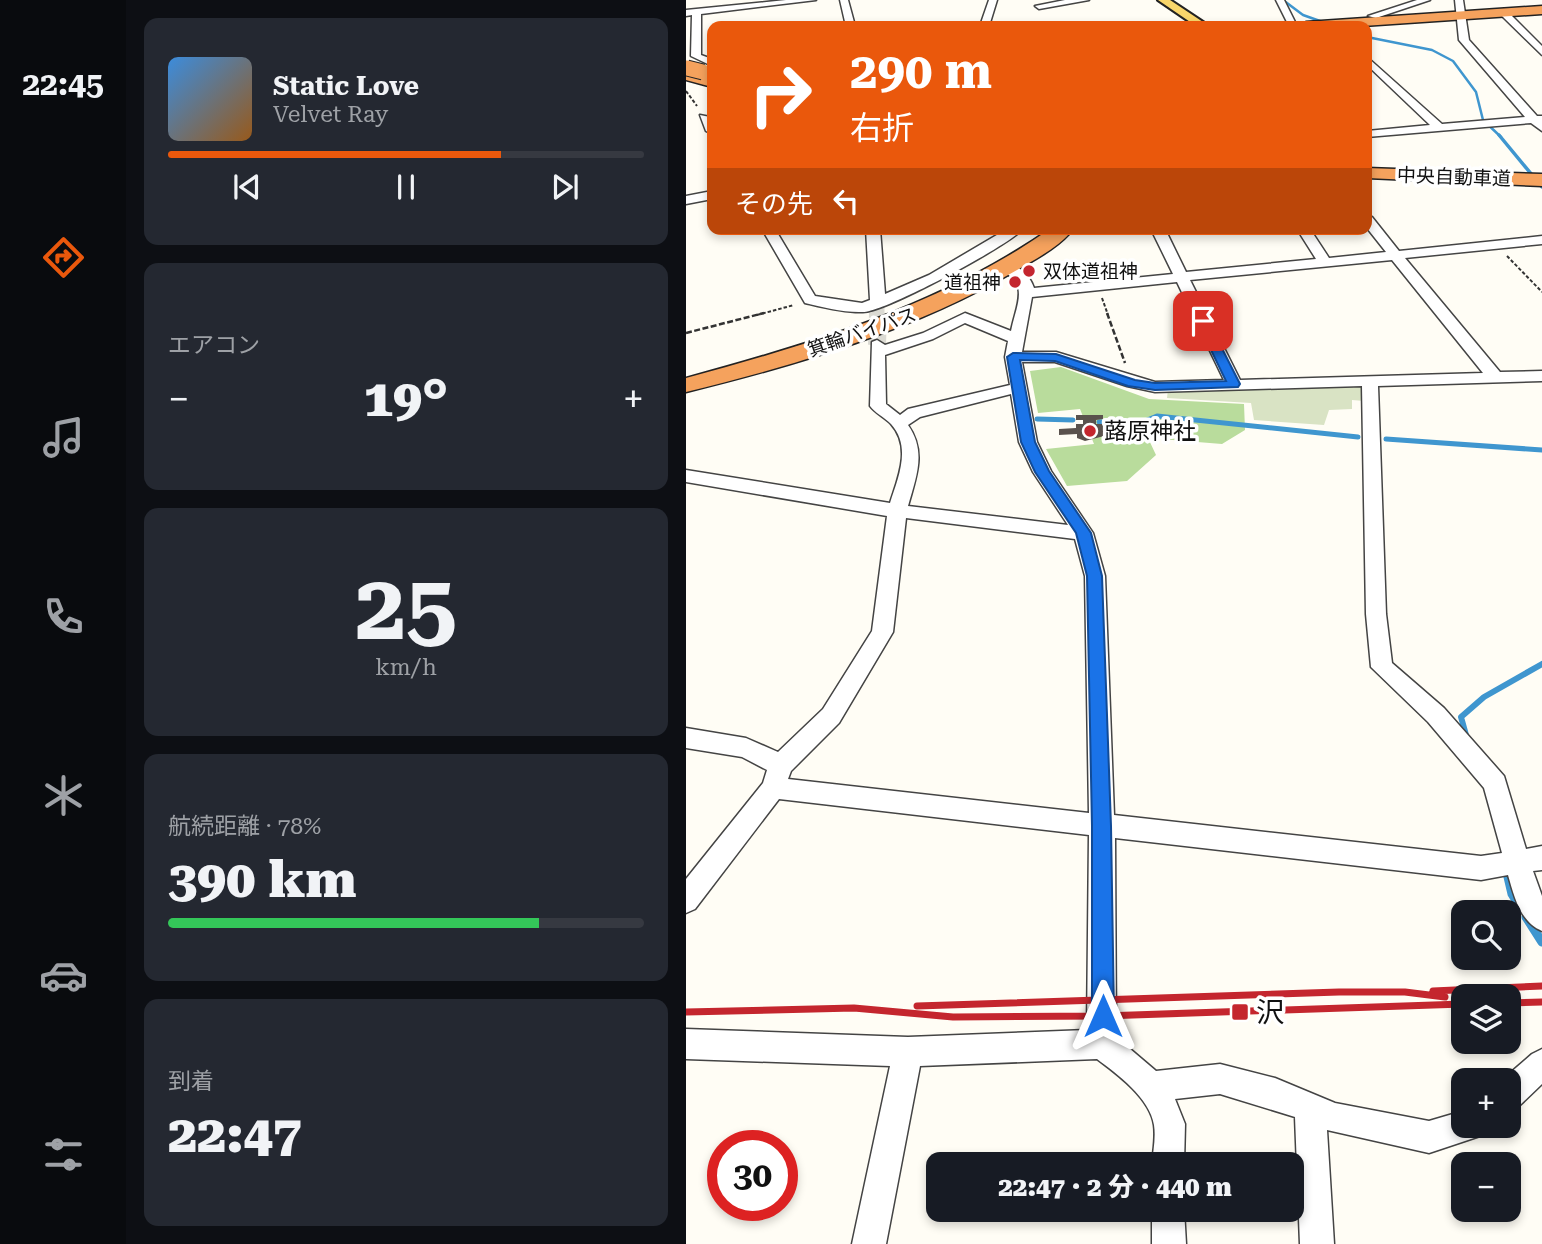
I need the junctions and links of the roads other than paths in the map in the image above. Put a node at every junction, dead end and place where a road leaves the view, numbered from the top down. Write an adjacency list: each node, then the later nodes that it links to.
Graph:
1 (812, 0): 11 (street)
2 (845, 0): 16 (street)
3 (993, 0): 17 (street)
4 (1085, 0): 9 (street)
5 (1163, 0): 18 (main road)
6 (1280, 0): 19 (street)
7 (1426, 0): 14 (street)
8 (1459, 0): 15 (street)
9 (1040, 6)
10 (1542, 10): 13 (highway)
11 (697, 12): 12 (street); 23 (street)
12 (686, 13)
13 (1505, 14): 15 (highway); 21 (street)
14 (1372, 15): 15 (highway); 20 (highway)
15 (1463, 17): 27 (street)
16 (850, 21)
17 (986, 21)
18 (1195, 21)
19 (1287, 21)
20 (1341, 21)
21 (1542, 52)
22 (1372, 65): 29 (street)
23 (707, 69)
24 (686, 72): 25 (highway)
25 (707, 72)
26 (705, 117): 28 (street)
27 (1538, 119): 29 (street); 30 (street)
28 (707, 121)
29 (1440, 128): 31 (street)
30 (1542, 130)
31 (1372, 134)
32 (1372, 173): 34 (highway, 中央自動車道)
33 (1372, 181): 34 (highway, 中央自動車道)
34 (1536, 184)
35 (707, 196): 36 (street)
36 (686, 200)
37 (1372, 226): 46 (street)
38 (772, 235): 51 (street)
39 (873, 235): 51 (street)
40 (1007, 235): 51 (street)
41 (1036, 235): 54 (highway, 箕輪バイパス)
42 (1054, 235): 48 (highway, 箕輪バイパス)
43 (1160, 235): 49 (street)
44 (1307, 235): 47 (street)
45 (1542, 240): 46 (street)
46 (1395, 255): 47 (street); 56 (street)
47 (1326, 263): 49 (street)
48 (1007, 268): 50 (street); 59 (highway, 箕輪バイパス)
49 (1182, 278): 50 (street); 58 (street)
50 (1026, 293): 52 (street)
51 (878, 303)
52 (1014, 338): 53 (street); 61 (street)
53 (1013, 357): 58 (street); 60 (street)
54 (686, 374)
55 (1542, 376): 56 (street)
56 (1495, 377): 57 (street)
57 (1370, 382): 58 (street); 68 (street)
58 (1234, 384)
59 (686, 385)
60 (1017, 388): 61 (street); 64 (street)
61 (899, 424): 63 (street)
62 (686, 476): 63 (street)
63 (897, 511): 64 (street); 66 (street)
64 (1083, 533): 67 (street)
65 (686, 738): 66 (street)
66 (777, 776): 67 (street); 69 (street)
67 (1102, 826): 68 (street); 72 (street)
68 (1530, 861): 70 (street)
69 (686, 900)
70 (1542, 918)
71 (686, 1044): 73 (street)
72 (1101, 1044): 73 (street); 76 (street)
73 (908, 1052): 81 (street)
74 (1542, 1064): 75 (street)
75 (1521, 1083)
76 (1150, 1087): 77 (street); 79 (street)
77 (1310, 1107): 78 (street); 83 (street)
78 (1451, 1131)
79 (1168, 1152)
80 (1168, 1222): 82 (street)
81 (869, 1244)
82 (1169, 1244)
83 (1317, 1244)

